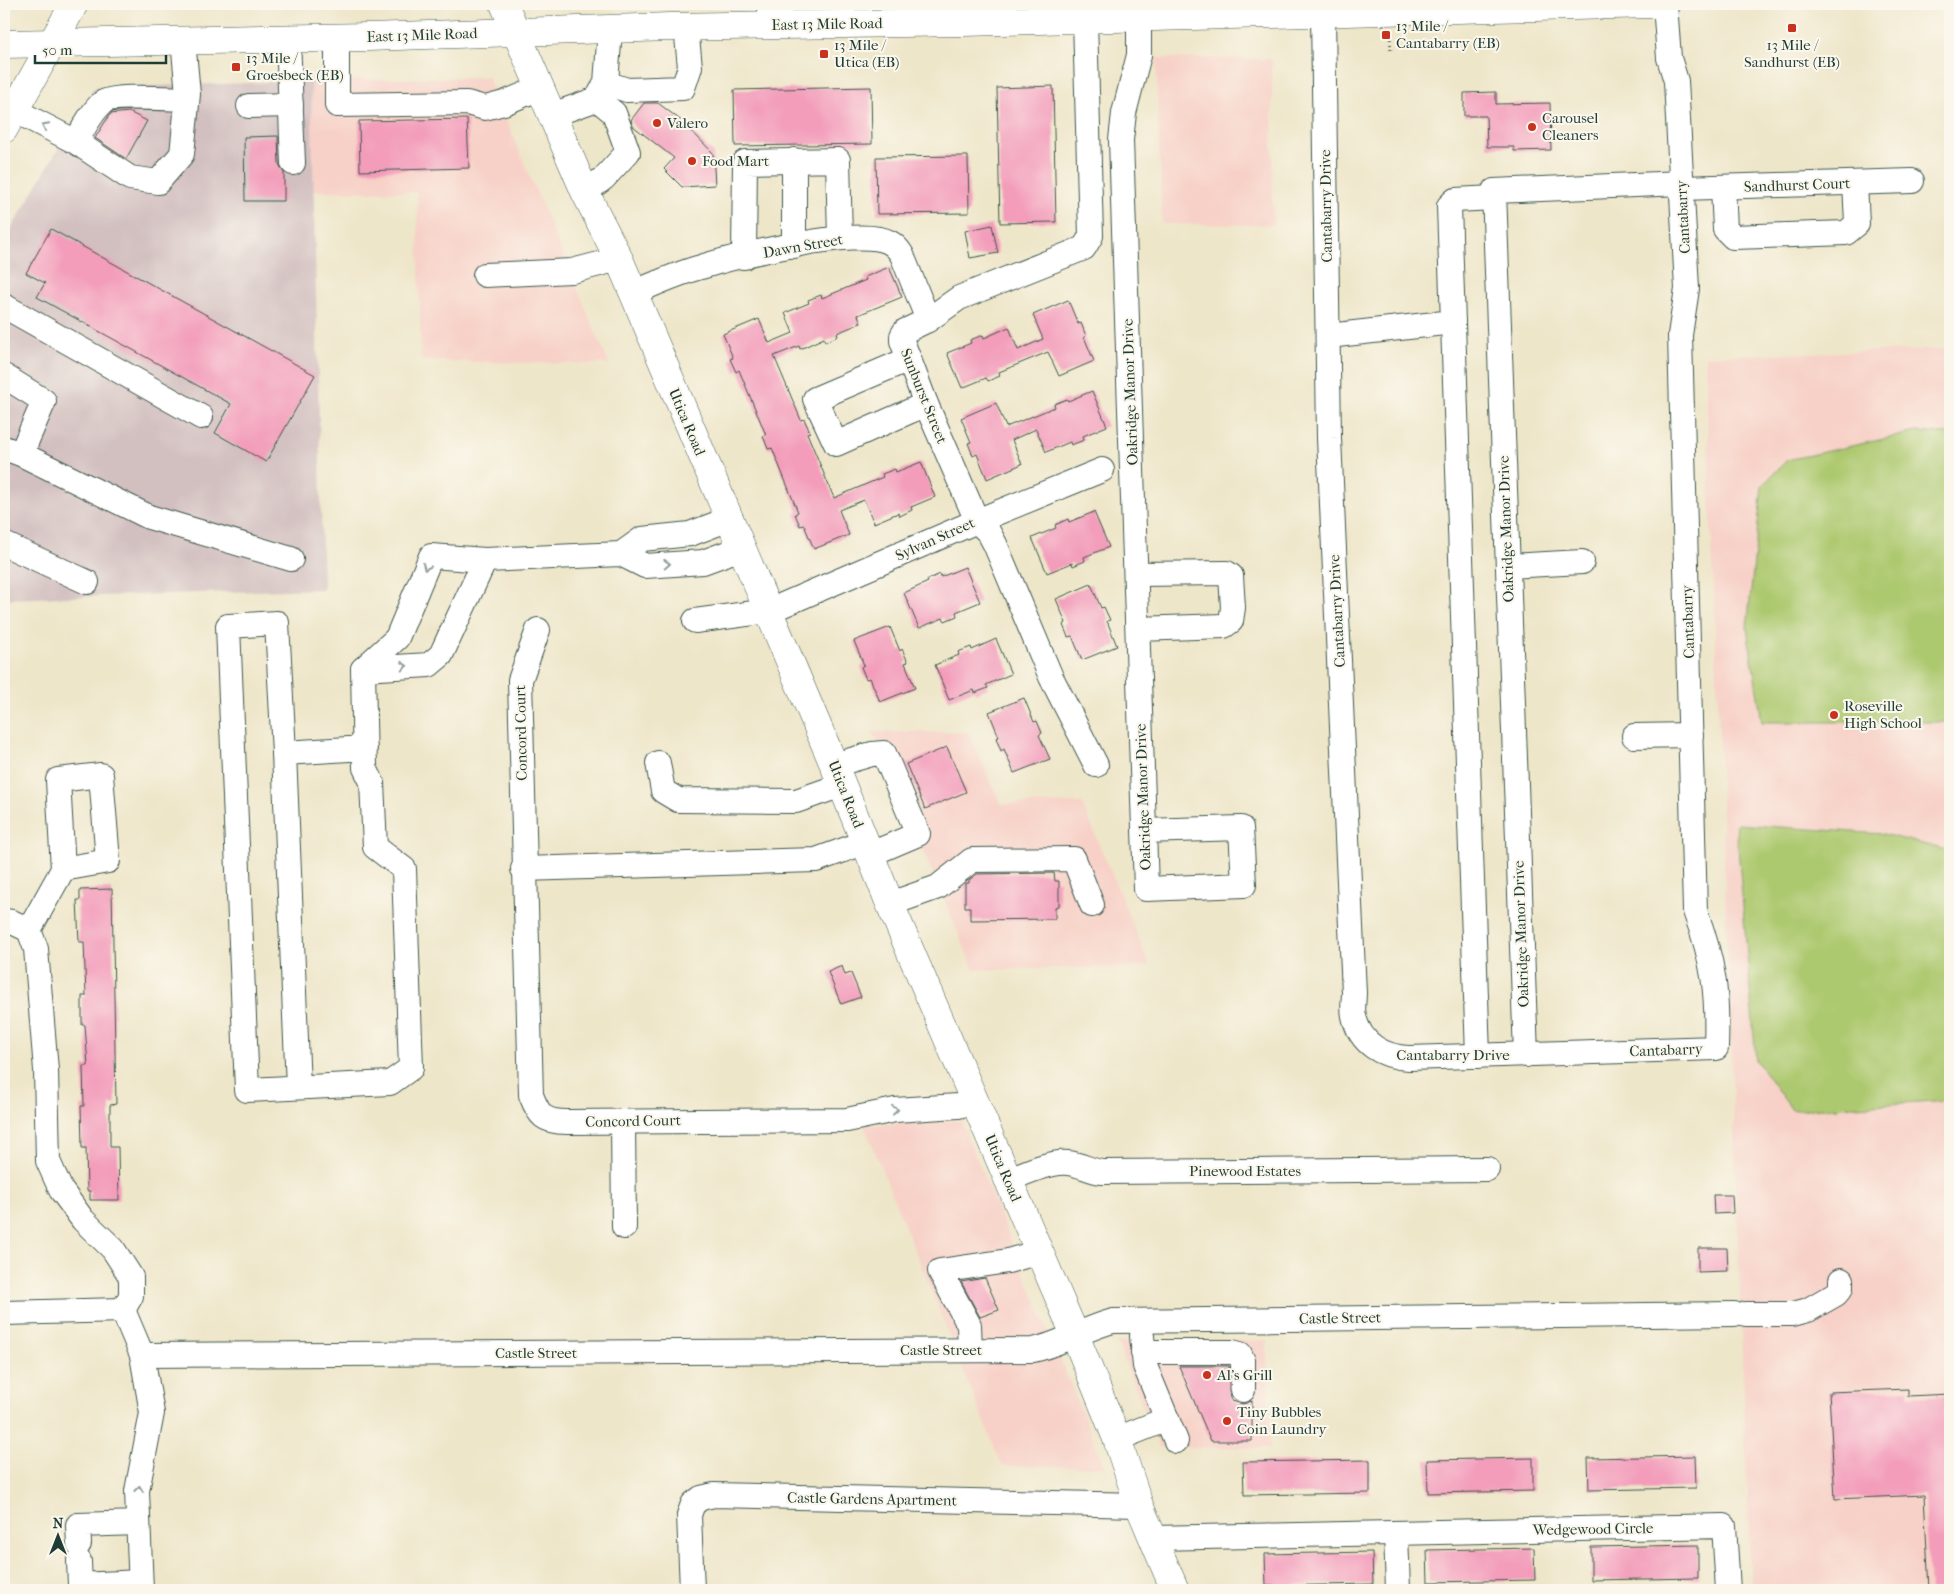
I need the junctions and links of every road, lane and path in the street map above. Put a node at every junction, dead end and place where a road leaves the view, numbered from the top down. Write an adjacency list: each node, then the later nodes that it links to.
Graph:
1 (74, 4): 18 (main road)
2 (504, 4): 13 (main road, Utica Road)
3 (1651, 4): 5 (main road, East 13 Mile Road)
4 (1665, 4): 33 (street, Cantabarry)
5 (1414, 7): 7 (main road, East 13 Mile Road)
6 (963, 13): 8 (main road, East 13 Mile Road); 10 (main road, East 13 Mile Road)
7 (1323, 13): 9 (main road, East 13 Mile Road); 46 (street, Cantabarry Drive)
8 (770, 15): 11 (main road, East 13 Mile Road)
9 (1138, 18): 10 (main road, East 13 Mile Road); 62 (street, Oakridge Manor Drive)
10 (1085, 19): 44 (street, Sunburst Street)
11 (686, 27): 12 (main road, East 13 Mile Road); 22 (street)
12 (610, 29): 13 (main road, East 13 Mile Road); 22 (street)
13 (516, 32): 15 (main road, East 13 Mile Road); 21 (main road, Utica Road)
14 (1390, 34): 20 (path)
15 (337, 37): 16 (main road, East 13 Mile Road); 21 (street)
16 (288, 38): 17 (main road, East 13 Mile Road); 24 (street)
17 (183, 40): 18 (main road, East 13 Mile Road); 23 (street)
18 (52, 43): 19 (main road, East 13 Mile Road); 27 (main road)
19 (4, 44)
20 (1391, 54)
21 (540, 88): 26 (main road, Utica Road)
22 (602, 91): 26 (street); 35 (street)
23 (187, 99): 28 (street); 28 (street)
24 (291, 104): 25 (street); 30 (street)
25 (249, 106)
26 (552, 115): 35 (main road, Utica Road)
27 (9, 119): 28 (street, one-way to 27)
28 (76, 142)
29 (794, 160): 37 (street); 38 (street); 39 (street)
30 (293, 163)
31 (1912, 181): 32 (street, Sandhurst Court)
32 (1855, 183): 34 (street, Sandhurst Court); 34 (street)
33 (1682, 186): 34 (street, Sandhurst Court); 36 (street); 69 (street, Cantabarry)
34 (1723, 187)
35 (585, 192): 40 (main road, Utica Road)
36 (1494, 198): 45 (street); 61 (street, Oakridge Manor Drive)
37 (840, 237): 38 (street, Dawn Street); 44 (street, Dawn Street)
38 (794, 246): 39 (street, Dawn Street)
39 (744, 257): 42 (street, Dawn Street)
40 (619, 259): 41 (street); 42 (main road, Utica Road)
41 (485, 275)
42 (633, 292): 53 (main road, Utica Road)
43 (4, 306): 50 (street)
44 (928, 320): 47 (street, Sunburst Street)
45 (1453, 322): 46 (street); 85 (street)
46 (1328, 336): 85 (street, Cantabarry Drive)
47 (909, 359): 49 (street, Sunburst Street); 49 (street)
48 (4, 376): 51 (street)
49 (926, 404): 54 (street, Sunburst Street)
50 (201, 417)
51 (12, 451): 58 (street)
52 (1102, 470): 54 (street, Sylvan Street)
53 (729, 519): 56 (main road, Utica Road); 57 (street)
54 (976, 521): 64 (street, Sylvan Street); 74 (street, Sunburst Street)
55 (4, 544): 63 (street)
56 (741, 548): 57 (street, one-way to 56); 64 (main road, Utica Road)
57 (621, 554): 59 (street)
58 (291, 559)
59 (485, 560): 68 (street, one-way to 59); 68 (street, one-way to 68)
60 (1582, 562): 61 (street)
61 (1508, 566): 84 (street, Oakridge Manor Drive)
62 (1136, 574): 67 (street, Oakridge Manor Drive); 67 (street)
63 (87, 582)
64 (769, 611): 65 (street, Sylvan Street); 75 (main road, Utica Road)
65 (695, 621)
66 (538, 630): 79 (street, Concord Court)
67 (1138, 630): 76 (street, Oakridge Manor Drive)
68 (363, 669): 71 (street)
69 (1691, 735): 70 (street); 84 (street, Cantabarry)
70 (1634, 736)
71 (365, 748): 72 (street); 86 (street)
72 (284, 753): 86 (street); 86 (street)
73 (658, 763): 75 (street)
74 (1096, 765)
75 (838, 775): 77 (main road, Utica Road); 77 (street)
76 (1144, 831): 76 (street, Oakridge Manor Drive)
77 (869, 848): 79 (street); 80 (main road, Utica Road)
78 (63, 869): 83 (street)
79 (523, 869): 88 (street, Concord Court)
80 (890, 904): 81 (street); 87 (main road, Utica Road)
81 (1092, 904)
82 (4, 921): 83 (street)
83 (29, 930): 94 (street)
84 (1526, 1055): 85 (street, Cantabarry Drive)
85 (1478, 1056)
86 (298, 1087)
87 (975, 1102): 88 (street, Concord Court, one-way to 87); 90 (main road, Utica Road)
88 (623, 1121): 91 (street)
89 (1487, 1169): 90 (street, Pinewood Estates)
90 (1008, 1180): 92 (main road, Utica Road)
91 (624, 1227)
92 (1039, 1252): 97 (main road, Utica Road); 98 (street)
93 (1841, 1280): 96 (street, Castle Street)
94 (123, 1310): 95 (street); 100 (street)
95 (4, 1313)
96 (1142, 1320): 97 (street, Castle Street); 99 (street)
97 (1075, 1335): 98 (street, Castle Street); 103 (main road, Utica Road)
98 (970, 1350): 100 (street, Castle Street)
99 (1143, 1352): 101 (street); 102 (street)
100 (142, 1355): 106 (street, one-way to 100)
101 (1243, 1390)
102 (1167, 1419): 103 (street); 104 (street)
103 (1117, 1439): 105 (main road, Utica Road)
104 (1176, 1441)
105 (1139, 1505): 108 (main road, Utica Road); 110 (street, Castle Gardens Apartment)
106 (138, 1523): 109 (street); 109 (street)
107 (1396, 1533): 108 (street, Wedgewood Circle); 112 (street); 113 (street, Wedgewood Circle)
108 (1153, 1538): 111 (main road, Utica Road)
109 (140, 1586)
110 (692, 1590)
111 (1175, 1590)
112 (1398, 1590)
113 (1728, 1590)

